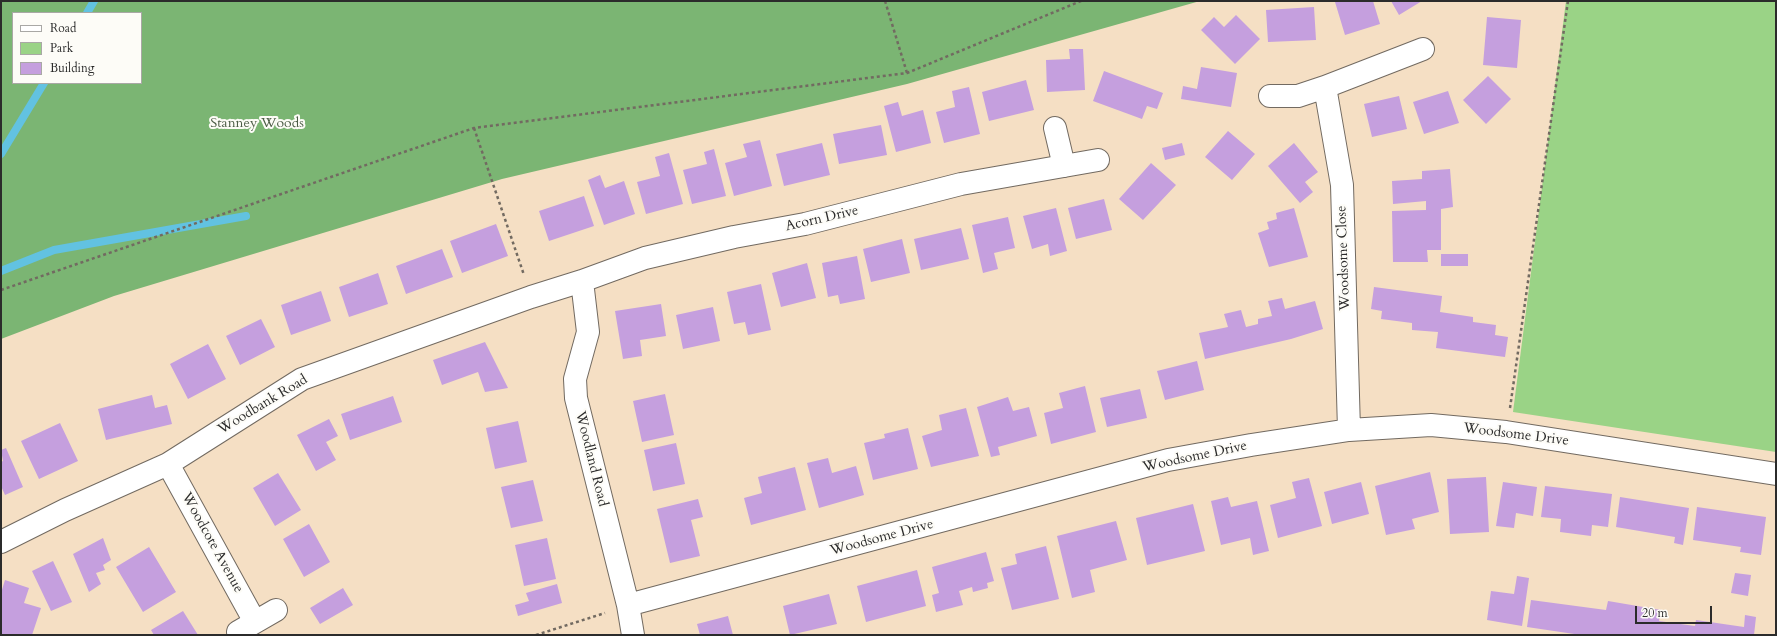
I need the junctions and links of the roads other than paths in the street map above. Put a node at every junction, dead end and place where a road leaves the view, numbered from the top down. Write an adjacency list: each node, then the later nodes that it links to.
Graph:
1 (1423, 49): 2 (street)
2 (1325, 87): 3 (street); 8 (street, Woodsome Close)
3 (1270, 96)
4 (1055, 128): 6 (street)
5 (1098, 160): 6 (street, Acorn Drive)
6 (1064, 166): 7 (street, Acorn Drive)
7 (582, 281): 9 (street, Woodbank Road); 12 (street, Woodland Road)
8 (1349, 430): 10 (street, Woodsome Drive); 12 (street, Woodsome Drive)
9 (168, 464): 11 (street, Woodbank Road); 13 (street, Woodcote Avenue)
10 (1776, 474)
11 (1, 542)
12 (628, 605): 14 (street, Woodland Road)
13 (276, 610)
14 (633, 635)

